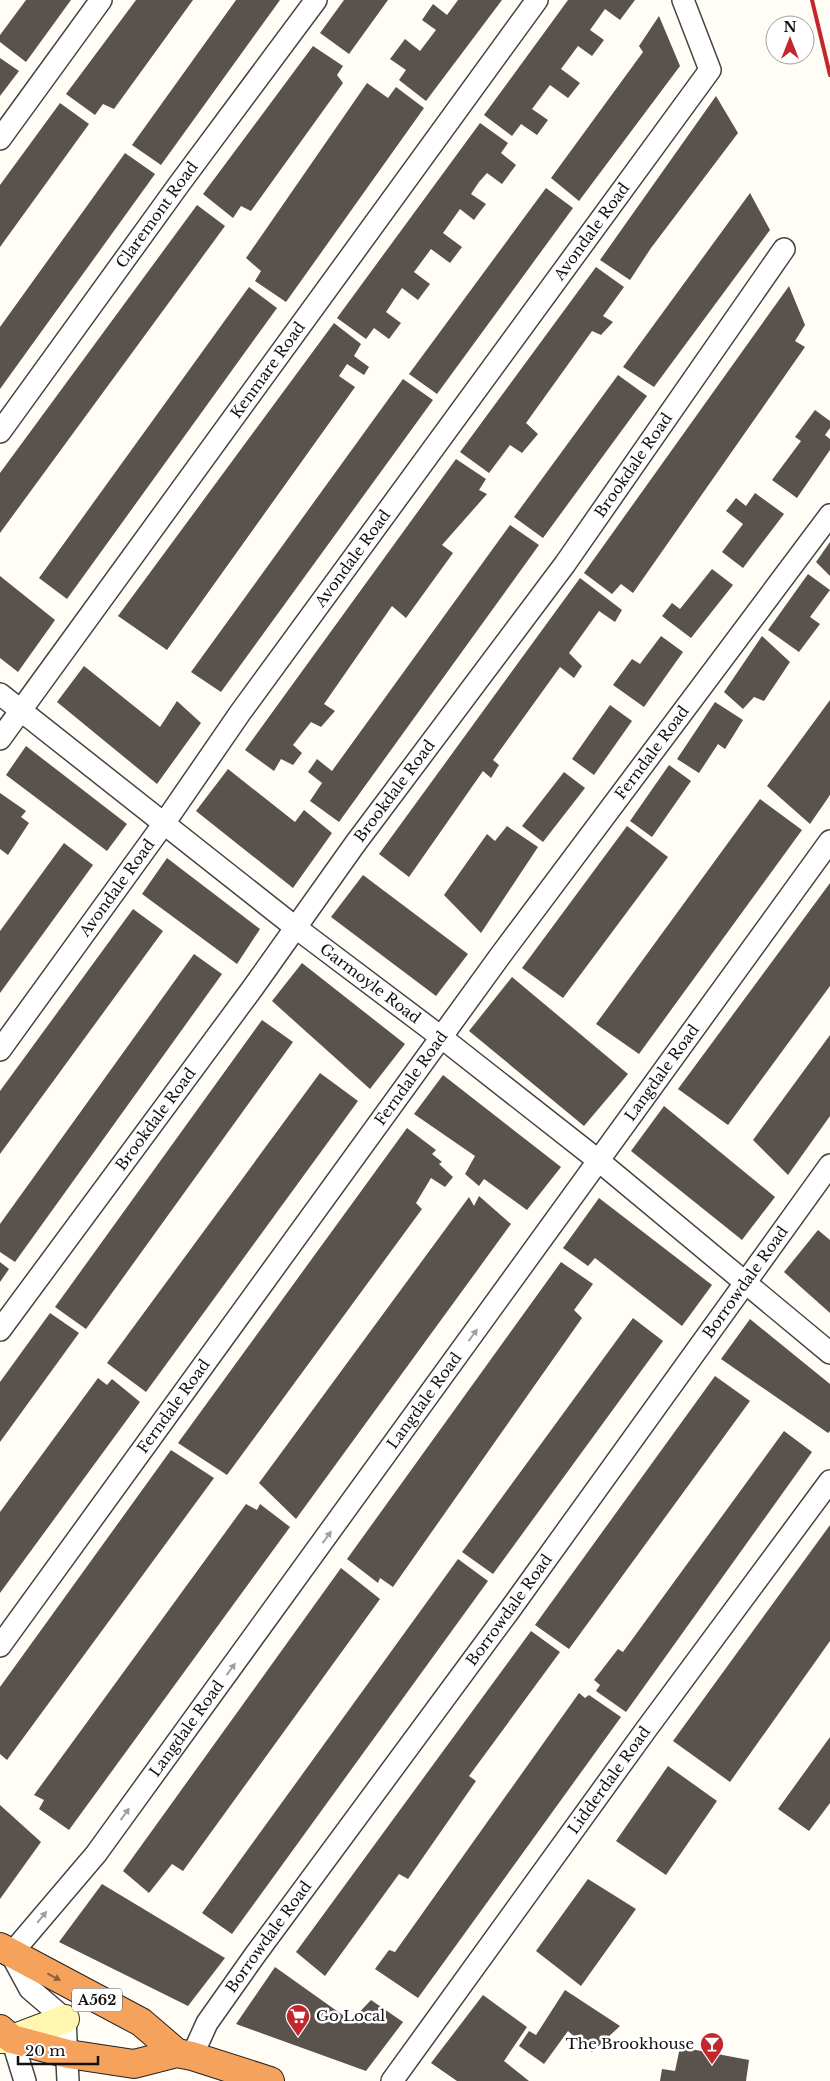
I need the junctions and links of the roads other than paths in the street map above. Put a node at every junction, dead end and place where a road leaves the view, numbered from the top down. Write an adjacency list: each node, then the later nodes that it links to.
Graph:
1 (101, 0): 5 (street)
2 (316, 0): 7 (street, Claremont Road)
3 (537, 0): 10 (street, Kenmare Road)
4 (683, 0): 12 (street, Avondale Road)
5 (0, 139)
6 (784, 249): 14 (street, Brookdale Road)
7 (0, 432)
8 (830, 515): 15 (street, Ferndale Road)
9 (0, 694): 10 (street, Garmoyle Road)
10 (22, 710): 11 (street, Kenmare Road); 12 (street, Garmoyle Road)
11 (0, 740)
12 (165, 822): 14 (street, Garmoyle Road); 16 (street, Avondale Road)
13 (830, 841): 17 (street, Langdale Road)
14 (295, 927): 15 (street, Garmoyle Road); 20 (street, Brookdale Road)
15 (441, 1037): 17 (street, Garmoyle Road); 23 (street, Ferndale Road)
16 (0, 1050)
17 (599, 1161): 19 (street, Garmoyle Road); 24 (street, Langdale Road, one-way to 17)
18 (830, 1165): 19 (street, Borrowdale Road)
19 (745, 1284): 21 (street, Garmoyle Road); 28 (street, Borrowdale Road)
20 (0, 1330)
21 (830, 1353)
22 (830, 1481): 32 (street, Lidderdale Road)
23 (0, 1646)
24 (4, 1954): 25 (street); 28 (highway, A562, one-way to 28)
25 (65, 2019): 26 (main road); 27 (street)
26 (4, 2036): 27 (highway); 29 (street)
27 (68, 2054): 28 (highway); 30 (street)
28 (185, 2055): 31 (highway, A562)
29 (26, 2081)
30 (68, 2081)
31 (270, 2081)
32 (392, 2081)

